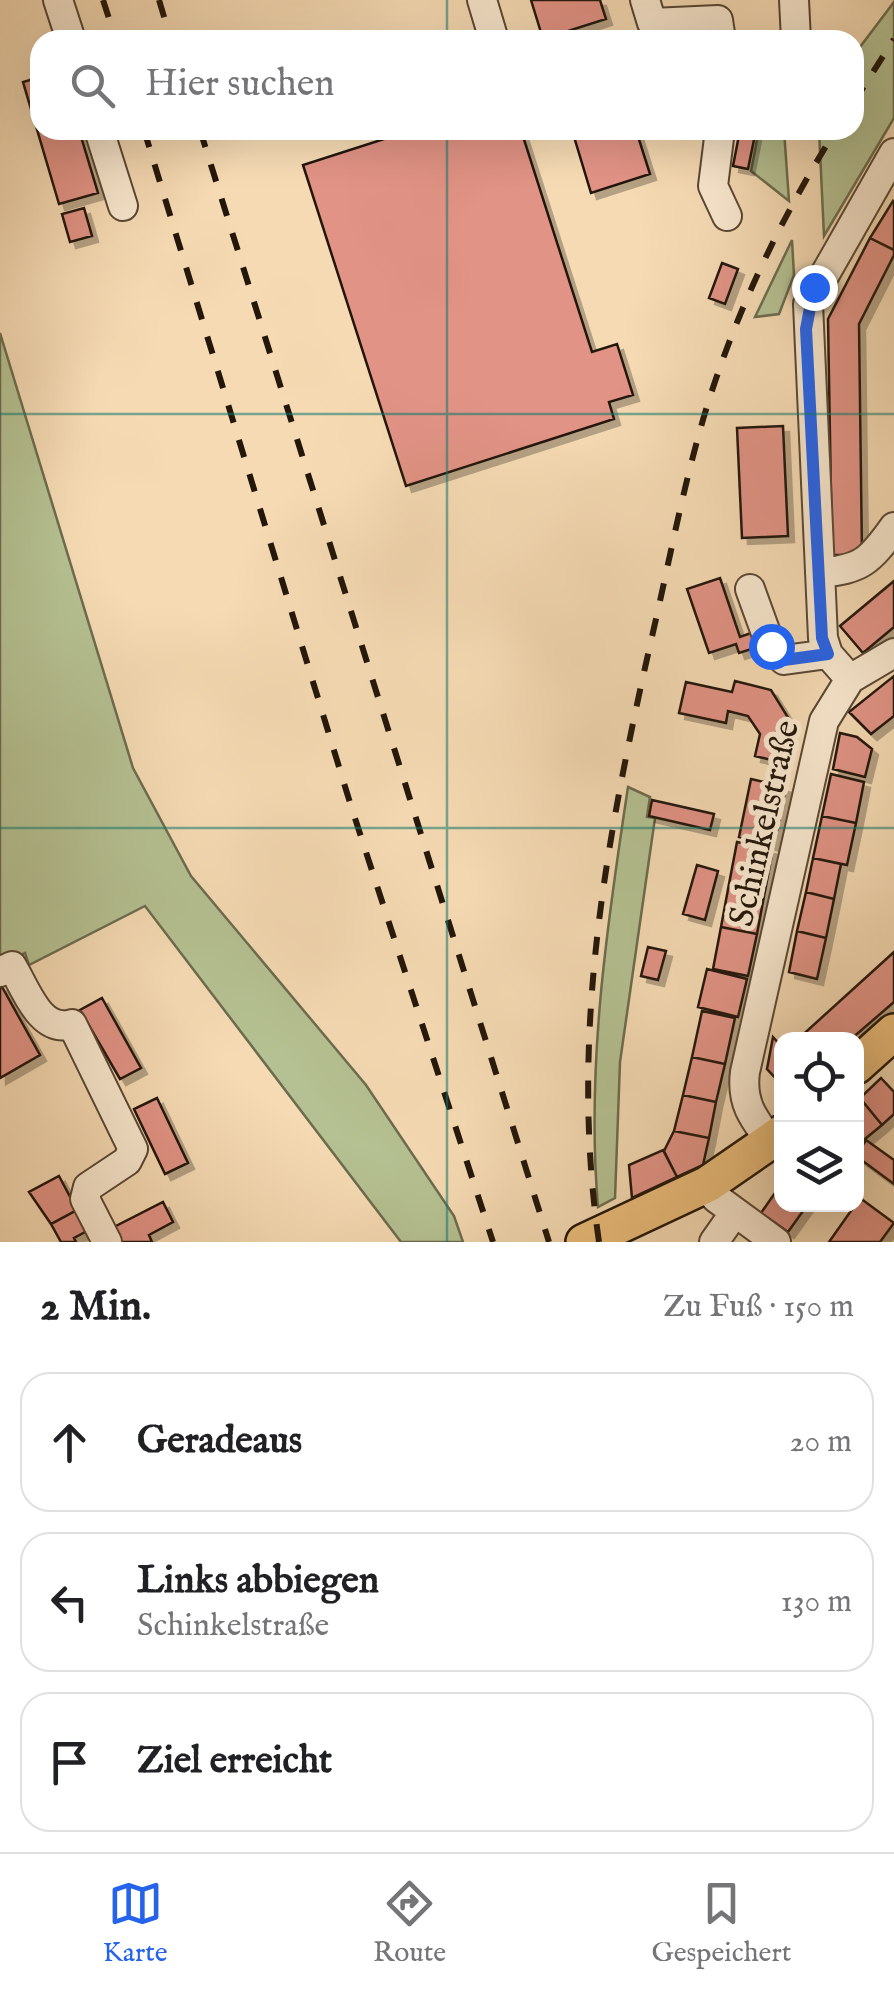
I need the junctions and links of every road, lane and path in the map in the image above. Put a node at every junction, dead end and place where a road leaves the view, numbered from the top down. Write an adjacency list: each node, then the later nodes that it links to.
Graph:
1 (58, 0): 5 (street)
2 (482, 0): 6 (street)
3 (645, 0): 7 (street)
4 (794, 0): 8 (street)
5 (67, 30)
6 (491, 30)
7 (720, 30)
8 (796, 30)
9 (102, 140): 12 (street)
10 (719, 140): 13 (street)
11 (894, 153): 15 (street)
12 (122, 206)
13 (727, 216)
14 (894, 527): 15 (street)
15 (820, 573): 18 (street)
16 (750, 589): 18 (street)
17 (894, 653): 19 (street)
18 (828, 654): 19 (street)
19 (850, 679): 23 (street, Schinkelstraße)
20 (0, 972): 27 (street)
21 (894, 1032): 22 (main road)
22 (864, 1059)
23 (774, 1136)
24 (774, 1139): 25 (main road)
25 (708, 1184): 26 (street); 28 (main road)
26 (735, 1212): 29 (street); 30 (street)
27 (106, 1242)
28 (584, 1242)
29 (714, 1242)
30 (776, 1242)

